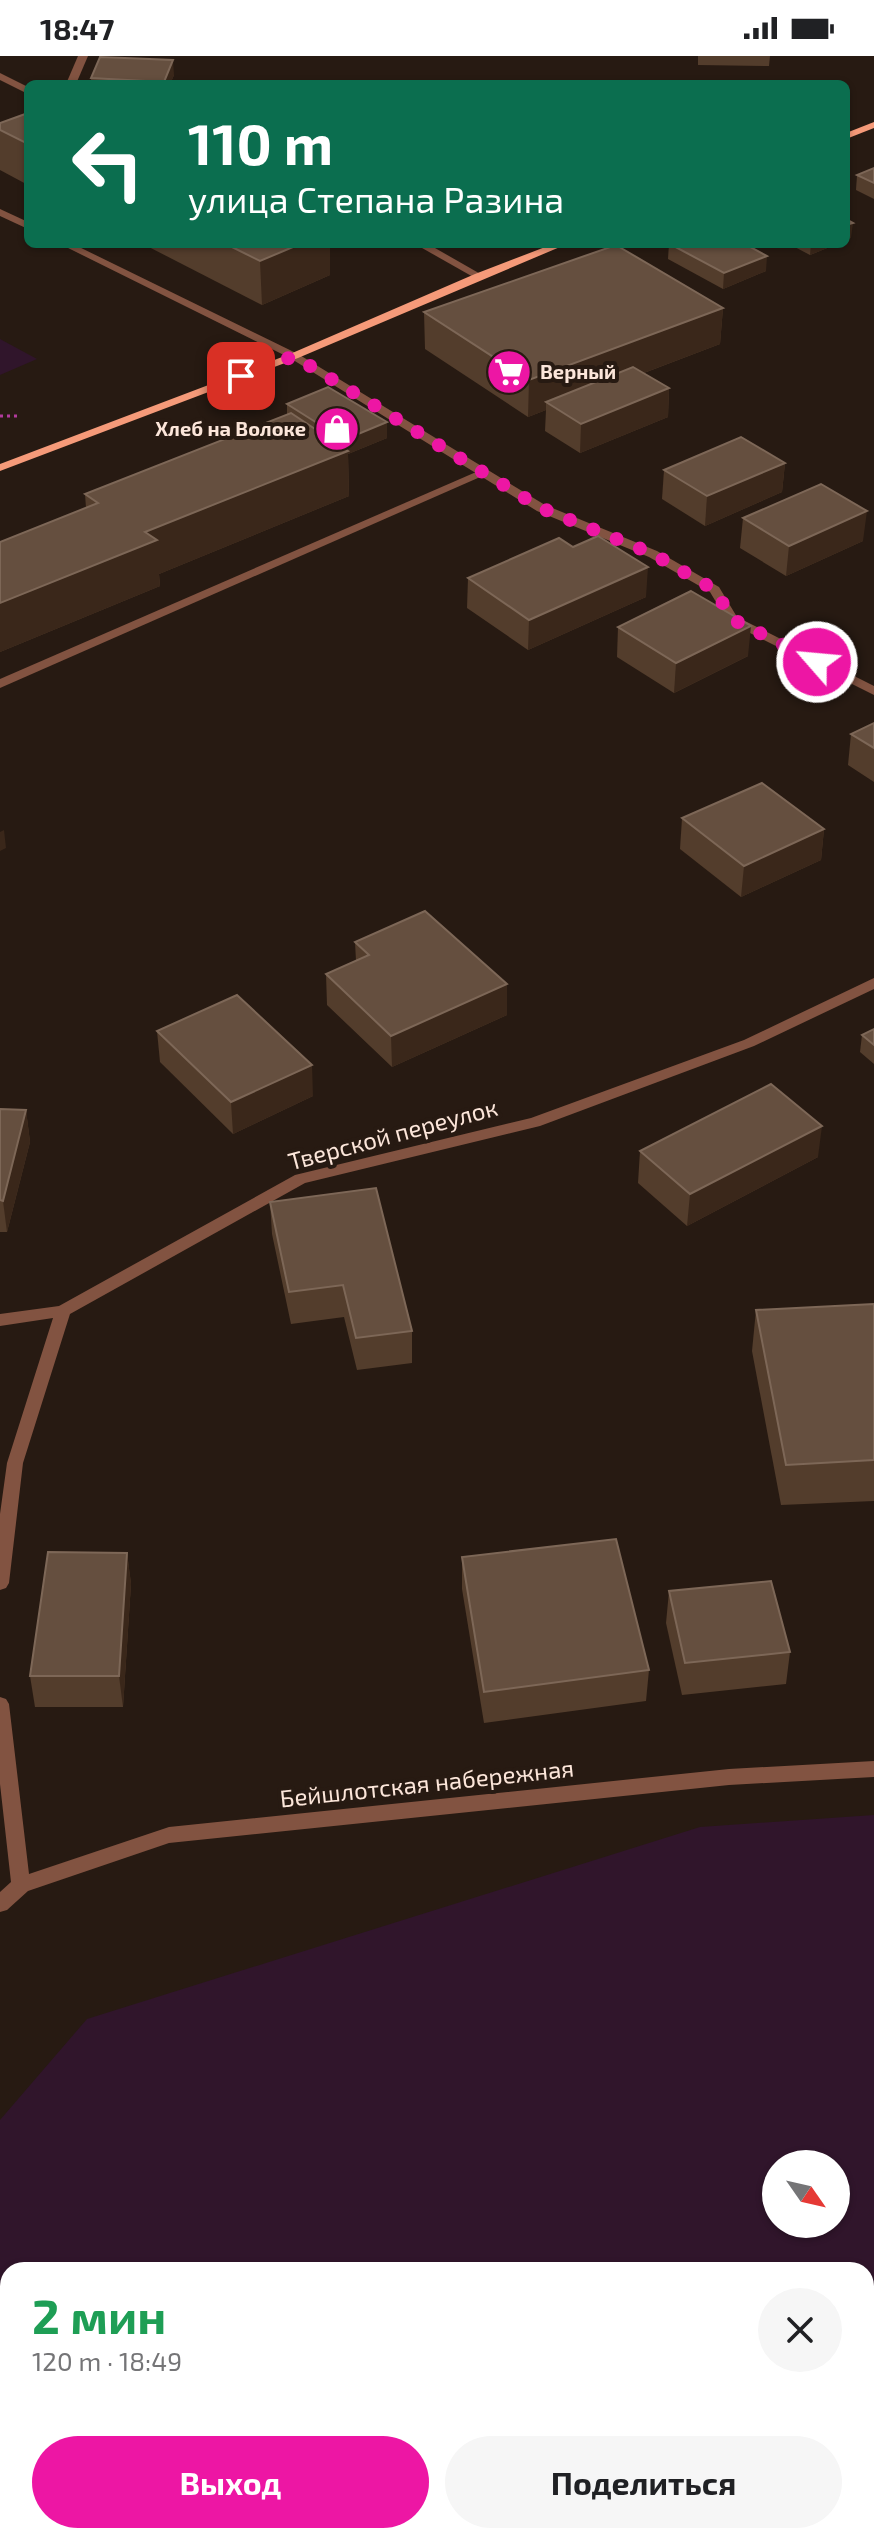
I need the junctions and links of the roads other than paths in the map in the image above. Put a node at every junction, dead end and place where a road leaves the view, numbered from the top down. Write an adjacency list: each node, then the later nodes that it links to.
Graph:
1 (83, 56): 3 (street)
2 (0, 76): 4 (street)
3 (73, 80)
4 (24, 89)
5 (874, 125): 6 (street)
6 (850, 134)
7 (0, 212): 8 (street)
8 (24, 224)
9 (73, 248): 13 (street)
10 (427, 248): 12 (street)
11 (552, 248): 12 (street)
12 (479, 276): 13 (street)
13 (294, 356): 14 (street); 15 (street)
14 (0, 468)
15 (483, 472): 16 (street); 17 (street)
16 (0, 684)
17 (874, 691)
18 (874, 983): 19 (street, Тверской переулок)
19 (63, 1311): 20 (street); 21 (street)
20 (0, 1320)
21 (0, 1583)
22 (0, 1704): 24 (street)
23 (874, 1769): 24 (street, Бейшлотская набережная)
24 (21, 1885): 25 (street, Бейшлотская набережная)
25 (0, 1904)

